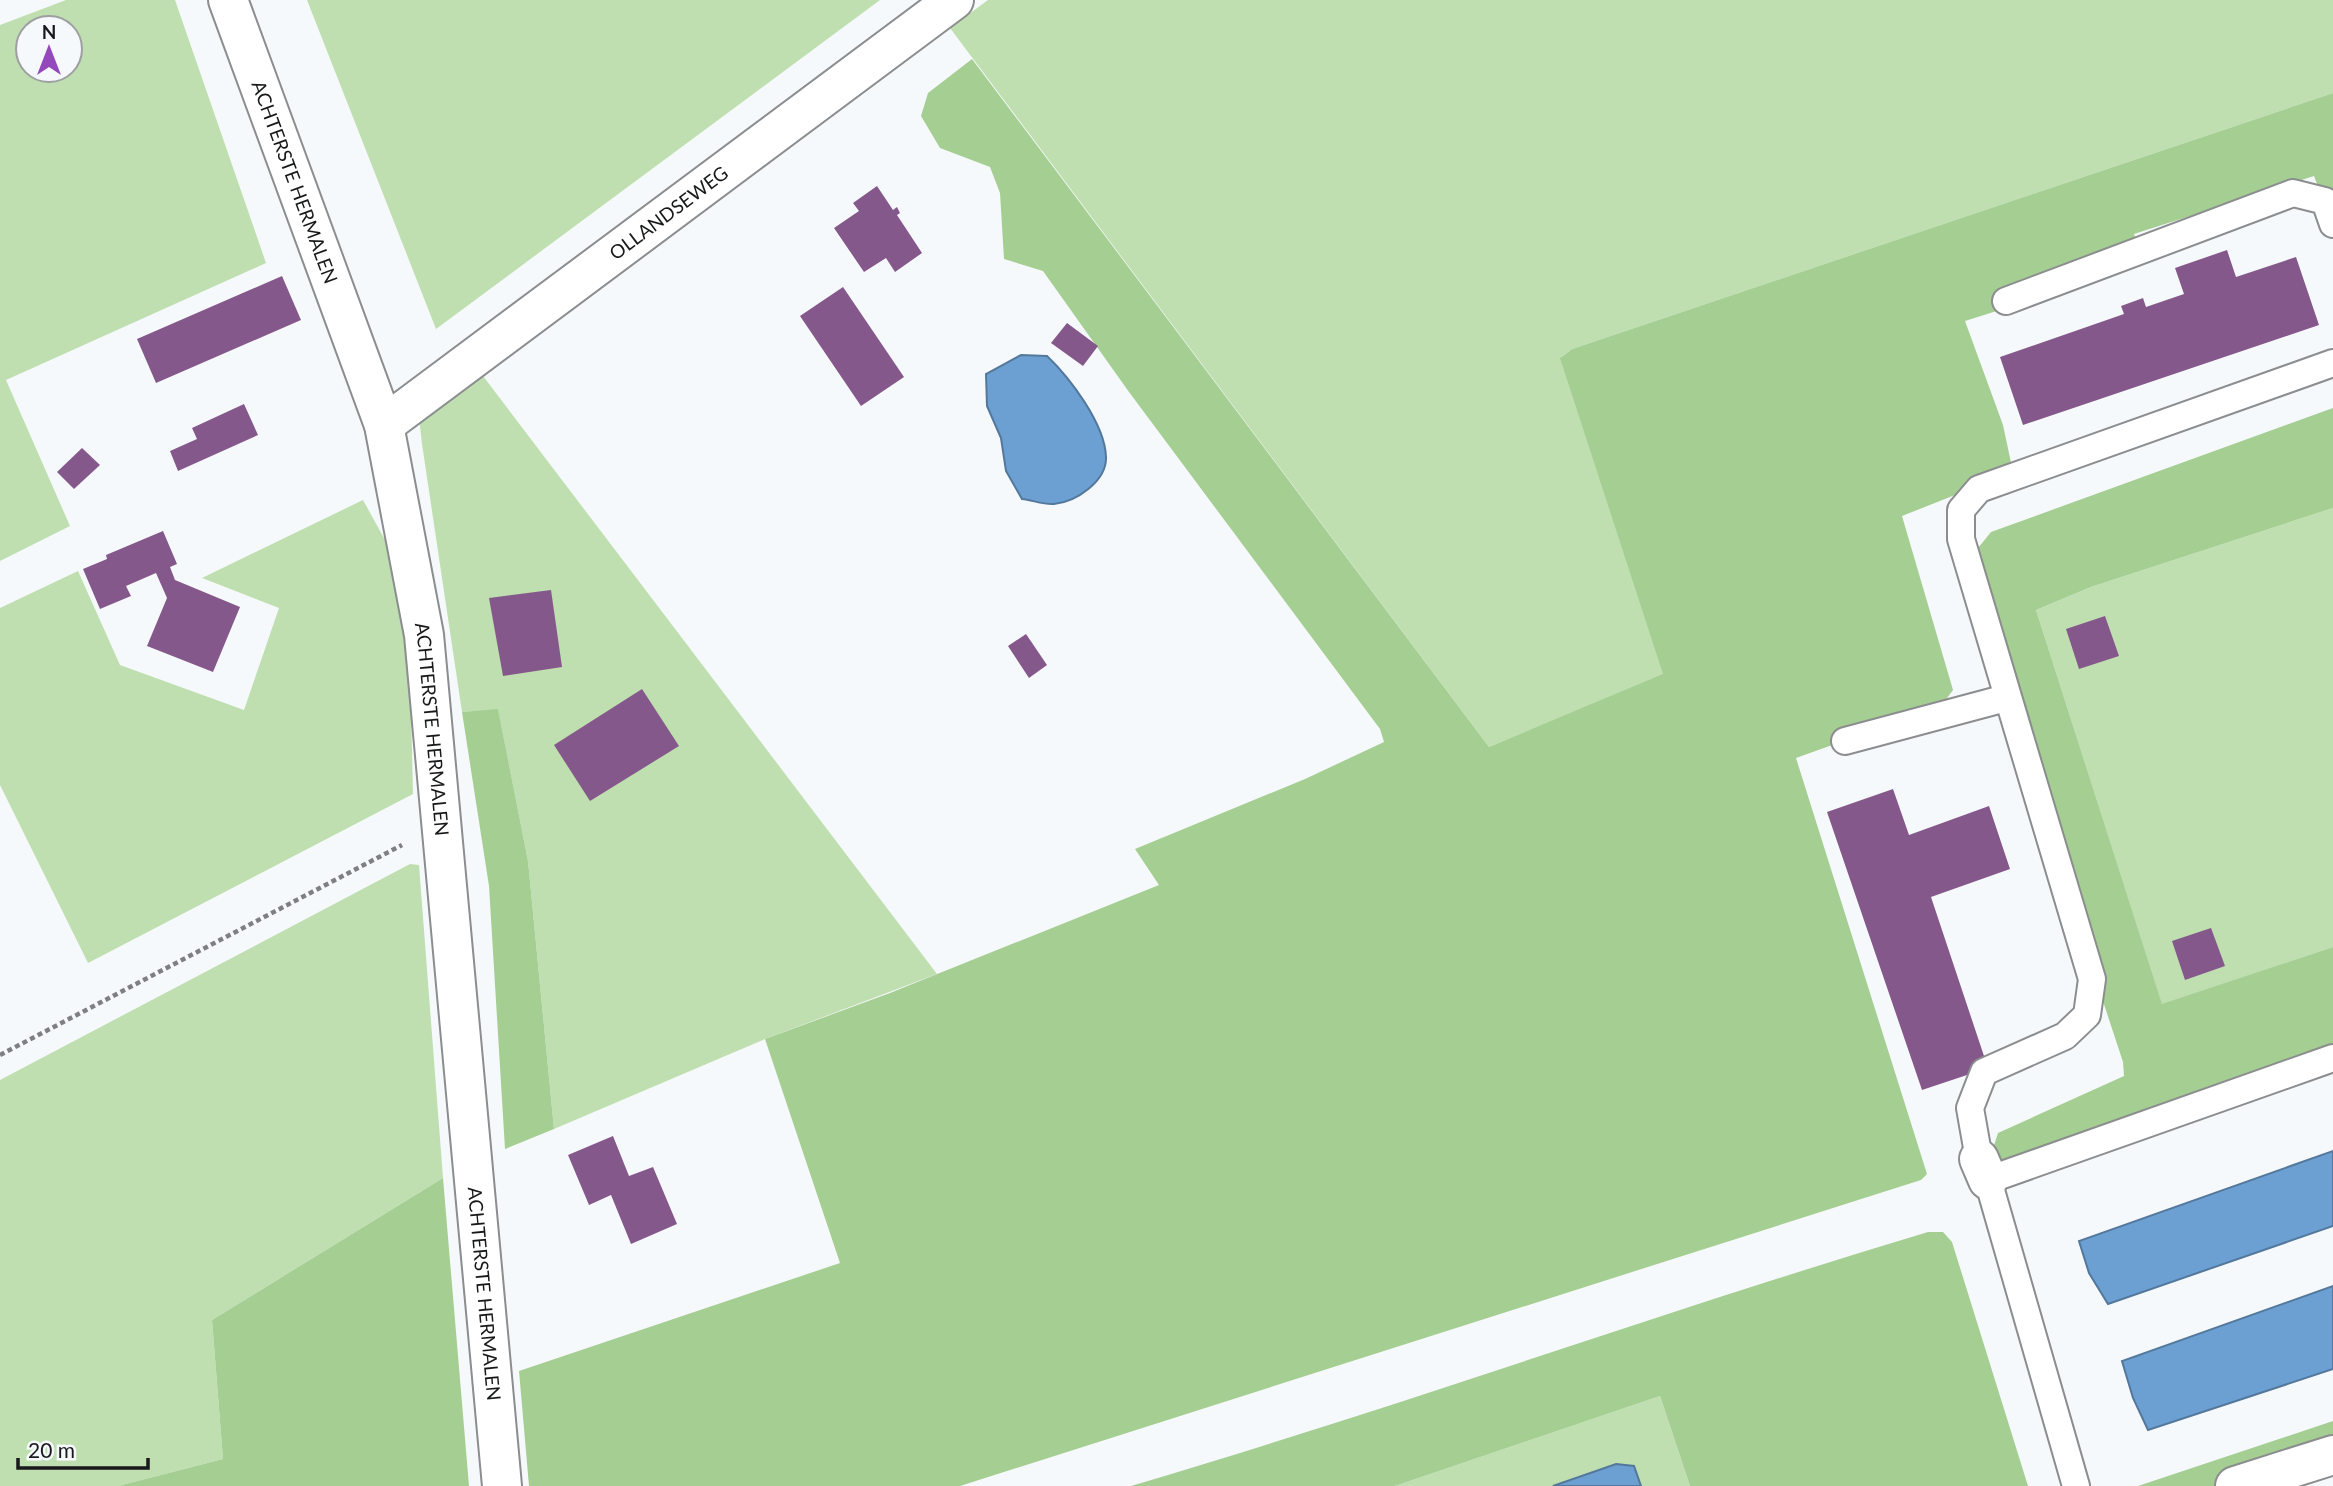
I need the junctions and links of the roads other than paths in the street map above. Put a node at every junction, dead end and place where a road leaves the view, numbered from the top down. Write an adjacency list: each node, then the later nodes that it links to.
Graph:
1 (228, 0): 6 (street, ACHTERSTE HERMALEN)
2 (954, 0): 6 (street, OLLANDSEWEG)
3 (2333, 224): 4 (lane)
4 (2006, 302)
5 (2333, 363): 7 (lane)
6 (384, 425): 12 (street, ACHTERSTE HERMALEN)
7 (2006, 698): 8 (lane); 10 (lane)
8 (1845, 741)
9 (2333, 1058): 10 (lane)
10 (1984, 1170): 13 (lane)
11 (2333, 1455): 14 (street)
12 (502, 1486)
13 (2076, 1486)
14 (2235, 1486)

